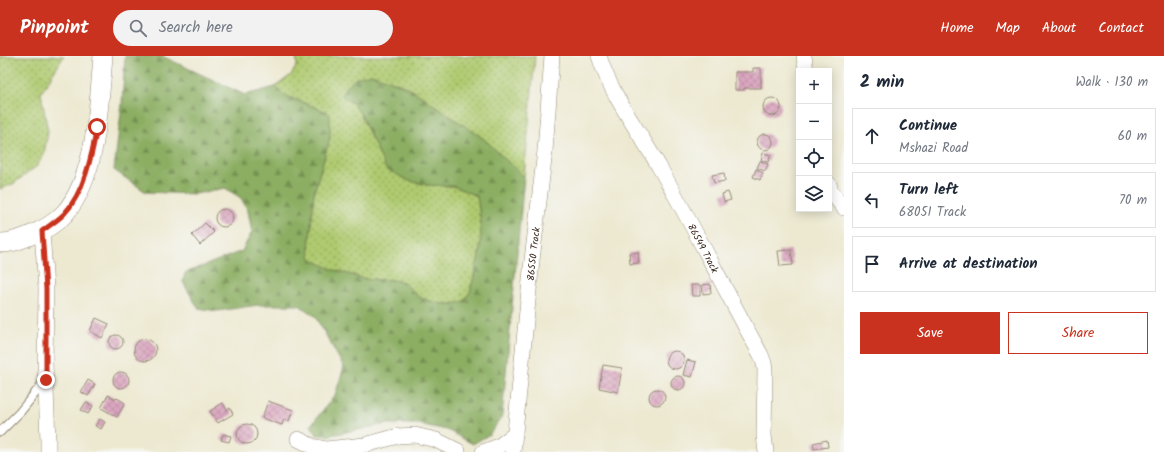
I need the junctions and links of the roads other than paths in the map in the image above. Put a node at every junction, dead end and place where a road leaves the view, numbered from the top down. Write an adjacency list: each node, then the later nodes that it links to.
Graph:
1 (103, 56): 8 (street)
2 (552, 56): 12 (street, 86550 Track)
3 (598, 56): 19 (street, 86549 Track)
4 (804, 56): 5 (street)
5 (806, 68)
6 (832, 193): 7 (street)
7 (844, 208)
8 (42, 231): 9 (street); 10 (street)
9 (0, 243)
10 (46, 380): 11 (lane); 14 (street)
11 (0, 432)
12 (515, 434): 17 (street); 18 (street, 86550 Track)
13 (298, 439): 15 (street)
14 (48, 452)
15 (456, 452): 16 (street)
16 (477, 452)
17 (483, 452)
18 (513, 452)
19 (766, 452)

